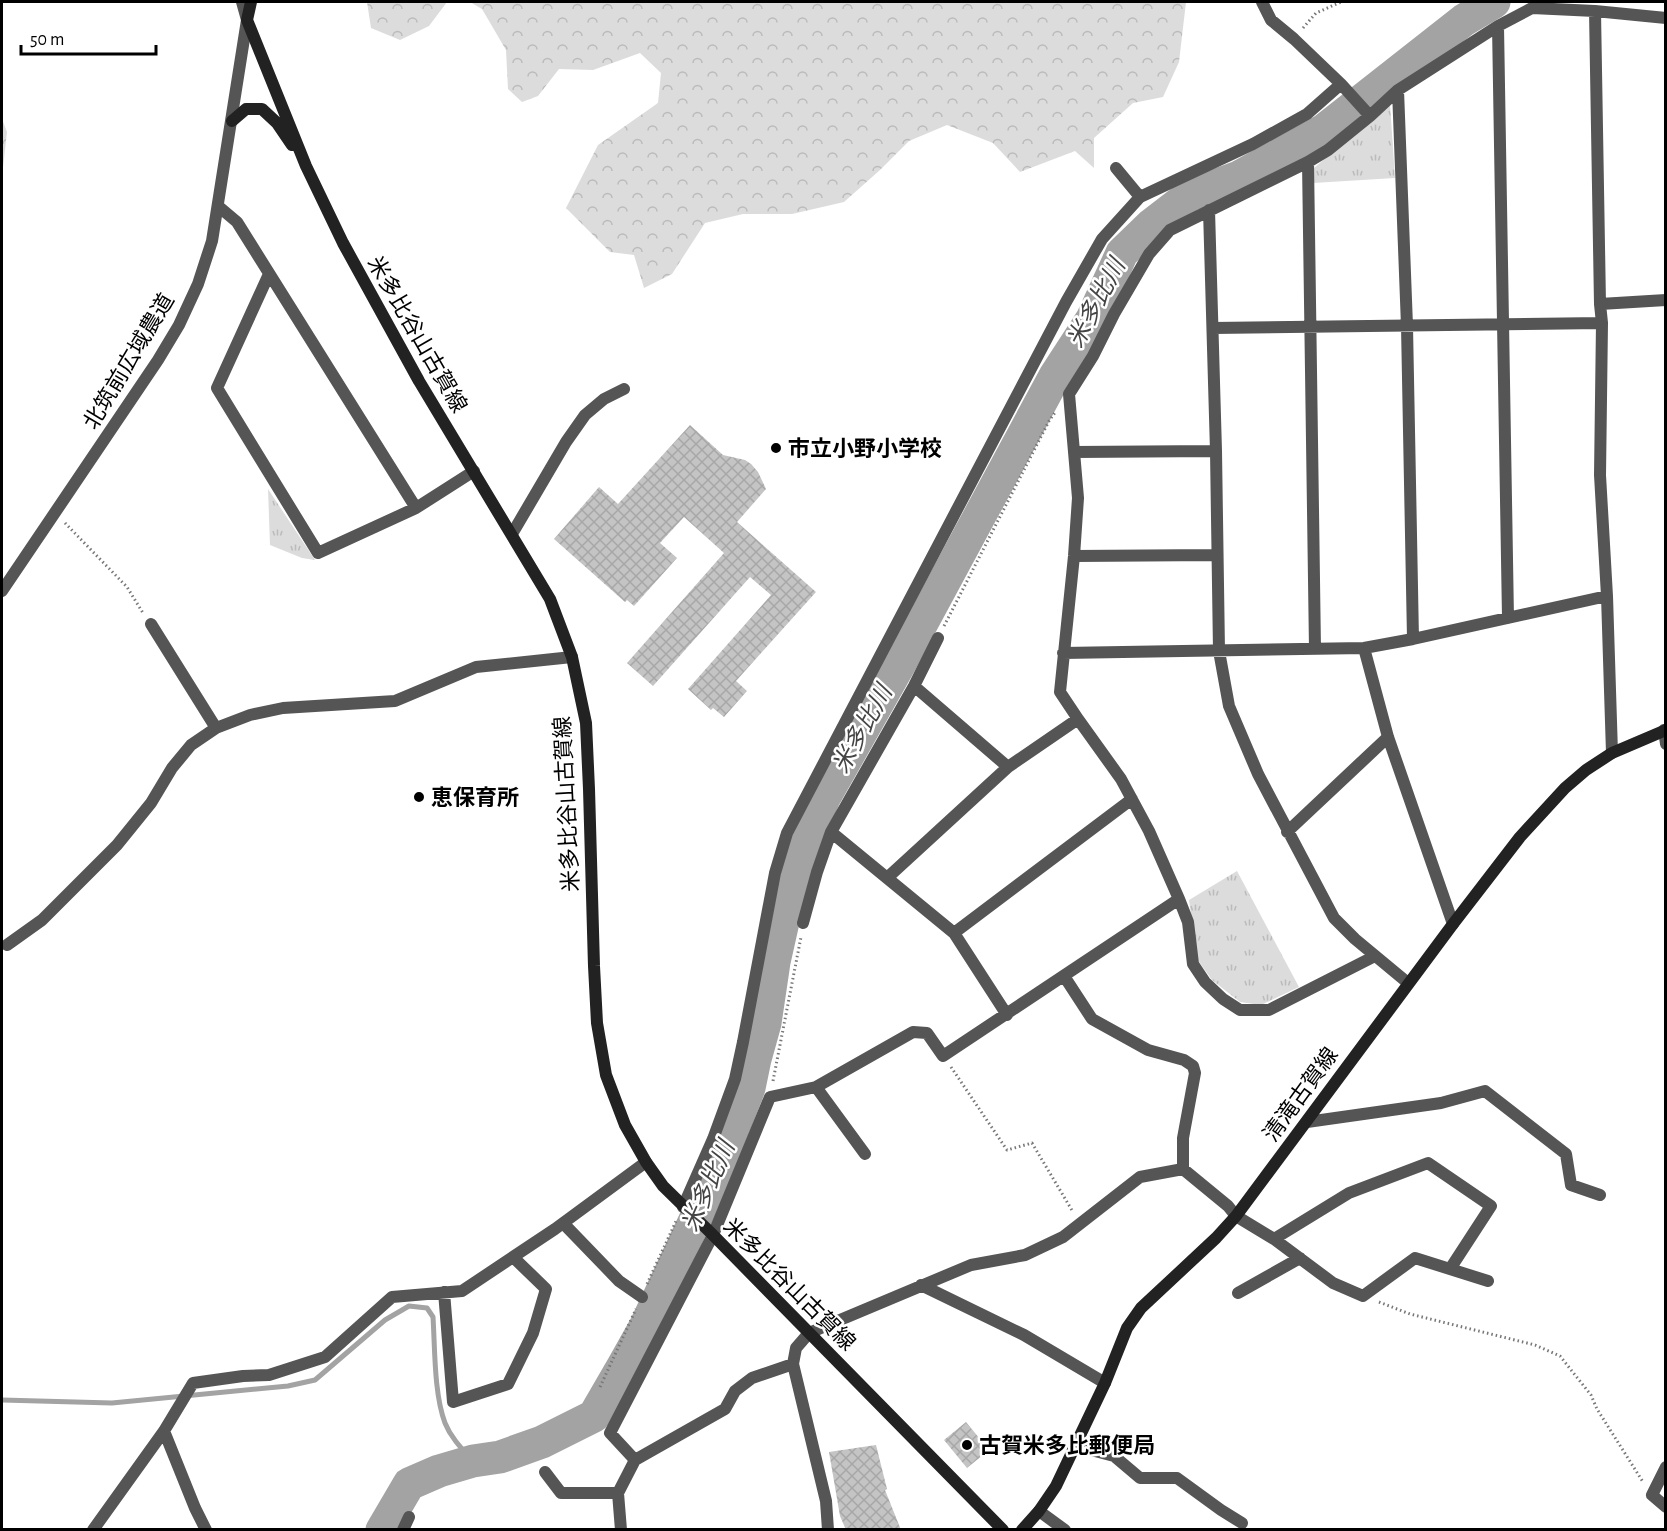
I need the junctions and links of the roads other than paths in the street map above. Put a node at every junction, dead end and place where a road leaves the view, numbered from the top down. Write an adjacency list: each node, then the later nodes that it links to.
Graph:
1 (242, 2): 6 (street)
2 (250, 2): 6 (main road, 米多比谷山古賀線)
3 (1262, 2): 8 (street)
4 (1595, 11): 5 (street); 7 (street); 20 (street)
5 (1665, 18)
6 (248, 20): 11 (street, 北筑前広域農道); 13 (main road, 米多比谷山古賀線)
7 (1498, 26): 9 (street); 22 (street)
8 (1341, 84): 10 (street); 15 (street)
9 (1398, 90): 10 (street); 23 (street)
10 (1370, 116): 12 (street)
11 (232, 121): 13 (main road); 16 (street, 北筑前広域農道)
12 (1308, 162): 17 (street); 25 (street)
13 (306, 166): 29 (main road, 米多比谷山古賀線)
14 (1116, 168): 15 (street)
15 (1140, 197): 72 (street)
16 (218, 206): 18 (street); 34 (street, 北筑前広域農道)
17 (1209, 210): 24 (street); 28 (street)
18 (269, 274): 30 (street); 30 (street)
19 (1665, 300): 20 (street)
20 (1600, 304): 21 (street)
21 (1602, 323): 22 (street); 35 (street)
22 (1504, 324): 23 (street); 36 (street)
23 (1407, 326): 25 (street); 39 (street)
24 (1213, 328): 25 (street); 27 (street)
25 (1310, 328): 41 (street)
26 (624, 389): 31 (street)
27 (1216, 451): 28 (street); 32 (street)
28 (1074, 452): 33 (street)
29 (474, 471): 30 (street); 31 (main road, 米多比谷山古賀線)
30 (416, 508)
31 (512, 534): 44 (main road, 米多比谷山古賀線)
32 (1216, 555): 33 (street); 42 (street)
33 (1074, 556): 43 (street)
34 (2, 591)
35 (1607, 596): 36 (street); 51 (street)
36 (1508, 618): 39 (street)
37 (151, 624): 47 (street)
38 (938, 638): 45 (street)
39 (1413, 639): 40 (street)
40 (1364, 648): 41 (street); 49 (street)
41 (1315, 649): 42 (street)
42 (1219, 651): 43 (street); 55 (street)
43 (1063, 653): 46 (street)
44 (572, 657): 47 (street); 69 (main road, 米多比谷山古賀線)
45 (914, 686): 52 (street); 54 (street)
46 (1078, 719): 52 (street); 53 (street)
47 (216, 728): 61 (street)
48 (1665, 730): 50 (street); 51 (main road, 清滝古賀線)
49 (1388, 737): 55 (street); 59 (street)
50 (1665, 744)
51 (1612, 753): 59 (main road, 清滝古賀線)
52 (1008, 767): 56 (street)
53 (1132, 799): 57 (street); 60 (street)
54 (831, 832): 56 (street); 58 (street)
55 (1287, 832): 62 (street)
56 (887, 878): 60 (street)
57 (1179, 899): 62 (street); 63 (street)
58 (803, 923)
59 (1452, 924): 64 (main road, 清滝古賀線)
60 (954, 933): 65 (street)
61 (7, 945)
62 (1375, 956): 64 (street)
63 (1064, 976): 65 (street); 70 (street)
64 (1408, 983): 67 (main road, 清滝古賀線)
65 (1007, 1015): 66 (street)
66 (816, 1087): 68 (street); 75 (street)
67 (1307, 1122): 71 (street); 73 (main road, 清滝古賀線)
68 (865, 1154)
69 (646, 1162): 72 (main road, 米多比谷山古賀線); 74 (street)
70 (1184, 1169): 73 (street); 81 (street)
71 (1600, 1195)
72 (683, 1207): 75 (main road, 米多比谷山古賀線)
73 (1236, 1216): 76 (street); 87 (main road, 清滝古賀線)
74 (564, 1223): 77 (street); 84 (street)
75 (710, 1233): 85 (main road, 米多比谷山古賀線); 90 (street)
76 (1274, 1239): 78 (street); 79 (street)
77 (513, 1257): 82 (street); 82 (street)
78 (1300, 1258): 79 (street); 83 (street)
79 (1450, 1269): 80 (street)
80 (1488, 1281)
81 (921, 1285): 85 (street); 87 (street)
82 (444, 1292): 88 (street)
83 (1238, 1293)
84 (642, 1297)
85 (809, 1333): 86 (street); 103 (main road, 米多比谷山古賀線)
86 (793, 1364): 90 (street); 102 (street)
87 (1105, 1383): 89 (main road, 清滝古賀線)
88 (164, 1431): 98 (street); 99 (street)
89 (1076, 1446): 95 (main road, 清滝古賀線); 97 (street)
90 (635, 1460): 93 (street)
91 (1665, 1467): 94 (street)
92 (545, 1472): 93 (street)
93 (618, 1492): 101 (street)
94 (1665, 1507)
95 (1039, 1511): 104 (main road, 清滝古賀線); 105 (street)
96 (410, 1517): 100 (street)
97 (1242, 1523)
98 (93, 1530)
99 (206, 1530)
100 (403, 1530)
101 (621, 1530)
102 (828, 1530)
103 (1003, 1530)
104 (1022, 1530)
105 (1065, 1530)

